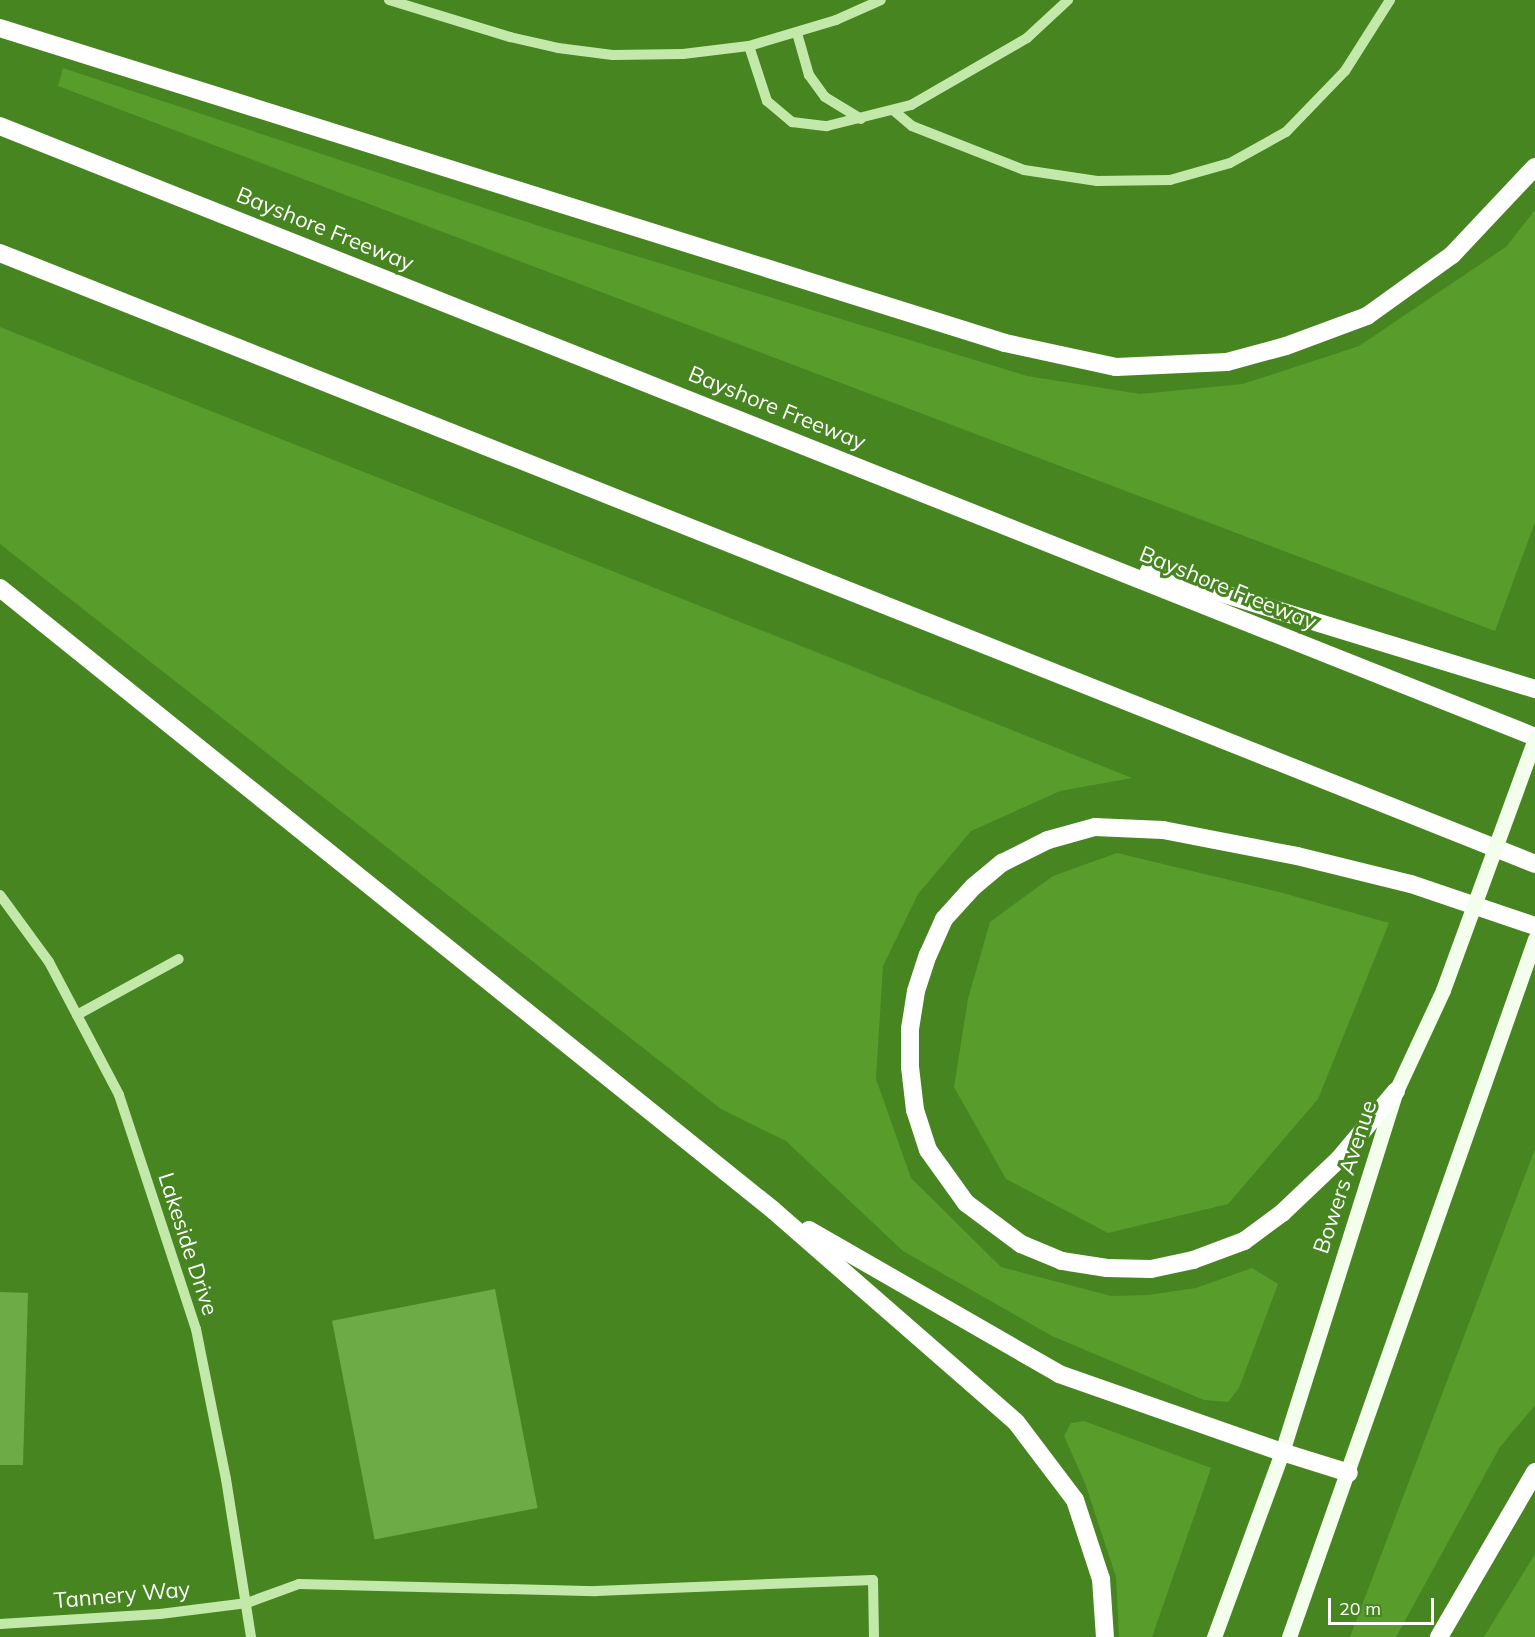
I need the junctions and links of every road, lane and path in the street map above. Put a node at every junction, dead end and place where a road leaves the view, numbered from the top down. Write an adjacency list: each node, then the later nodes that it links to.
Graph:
1 (390, 0): 7 (street)
2 (881, 0): 6 (street)
3 (1068, 0): 8 (street)
4 (1390, 0): 8 (street)
5 (0, 28): 11 (highway)
6 (797, 33): 7 (street); 9 (street)
7 (749, 46): 9 (street)
8 (893, 110): 9 (street)
9 (861, 119)
10 (0, 126): 13 (highway, Bayshore Freeway)
11 (1535, 166)
12 (0, 253): 17 (highway)
13 (1031, 535): 15 (highway); 16 (highway, Bayshore Freeway)
14 (0, 588): 24 (highway)
15 (1535, 688)
16 (1535, 737): 23 (main road, Bowers Avenue, bridge)
17 (1535, 864)
18 (0, 895): 22 (street, Lakeside Drive)
19 (1535, 926): 23 (highway)
20 (1535, 939): 27 (main road)
21 (179, 959): 22 (street)
22 (77, 1015): 28 (street, Lakeside Drive)
23 (1396, 1091): 25 (main road, Bowers Avenue)
24 (773, 1210): 25 (highway); 32 (highway)
25 (1282, 1452): 27 (highway); 33 (main road, Bowers Avenue)
26 (1535, 1472): 35 (highway)
27 (1349, 1473): 34 (main road)
28 (247, 1603): 29 (street, Tannery Way); 30 (street, Lakeside Drive); 31 (street, Tannery Way)
29 (0, 1624)
30 (251, 1637)
31 (874, 1637)
32 (1105, 1637)
33 (1214, 1637)
34 (1289, 1637)
35 (1439, 1637)

